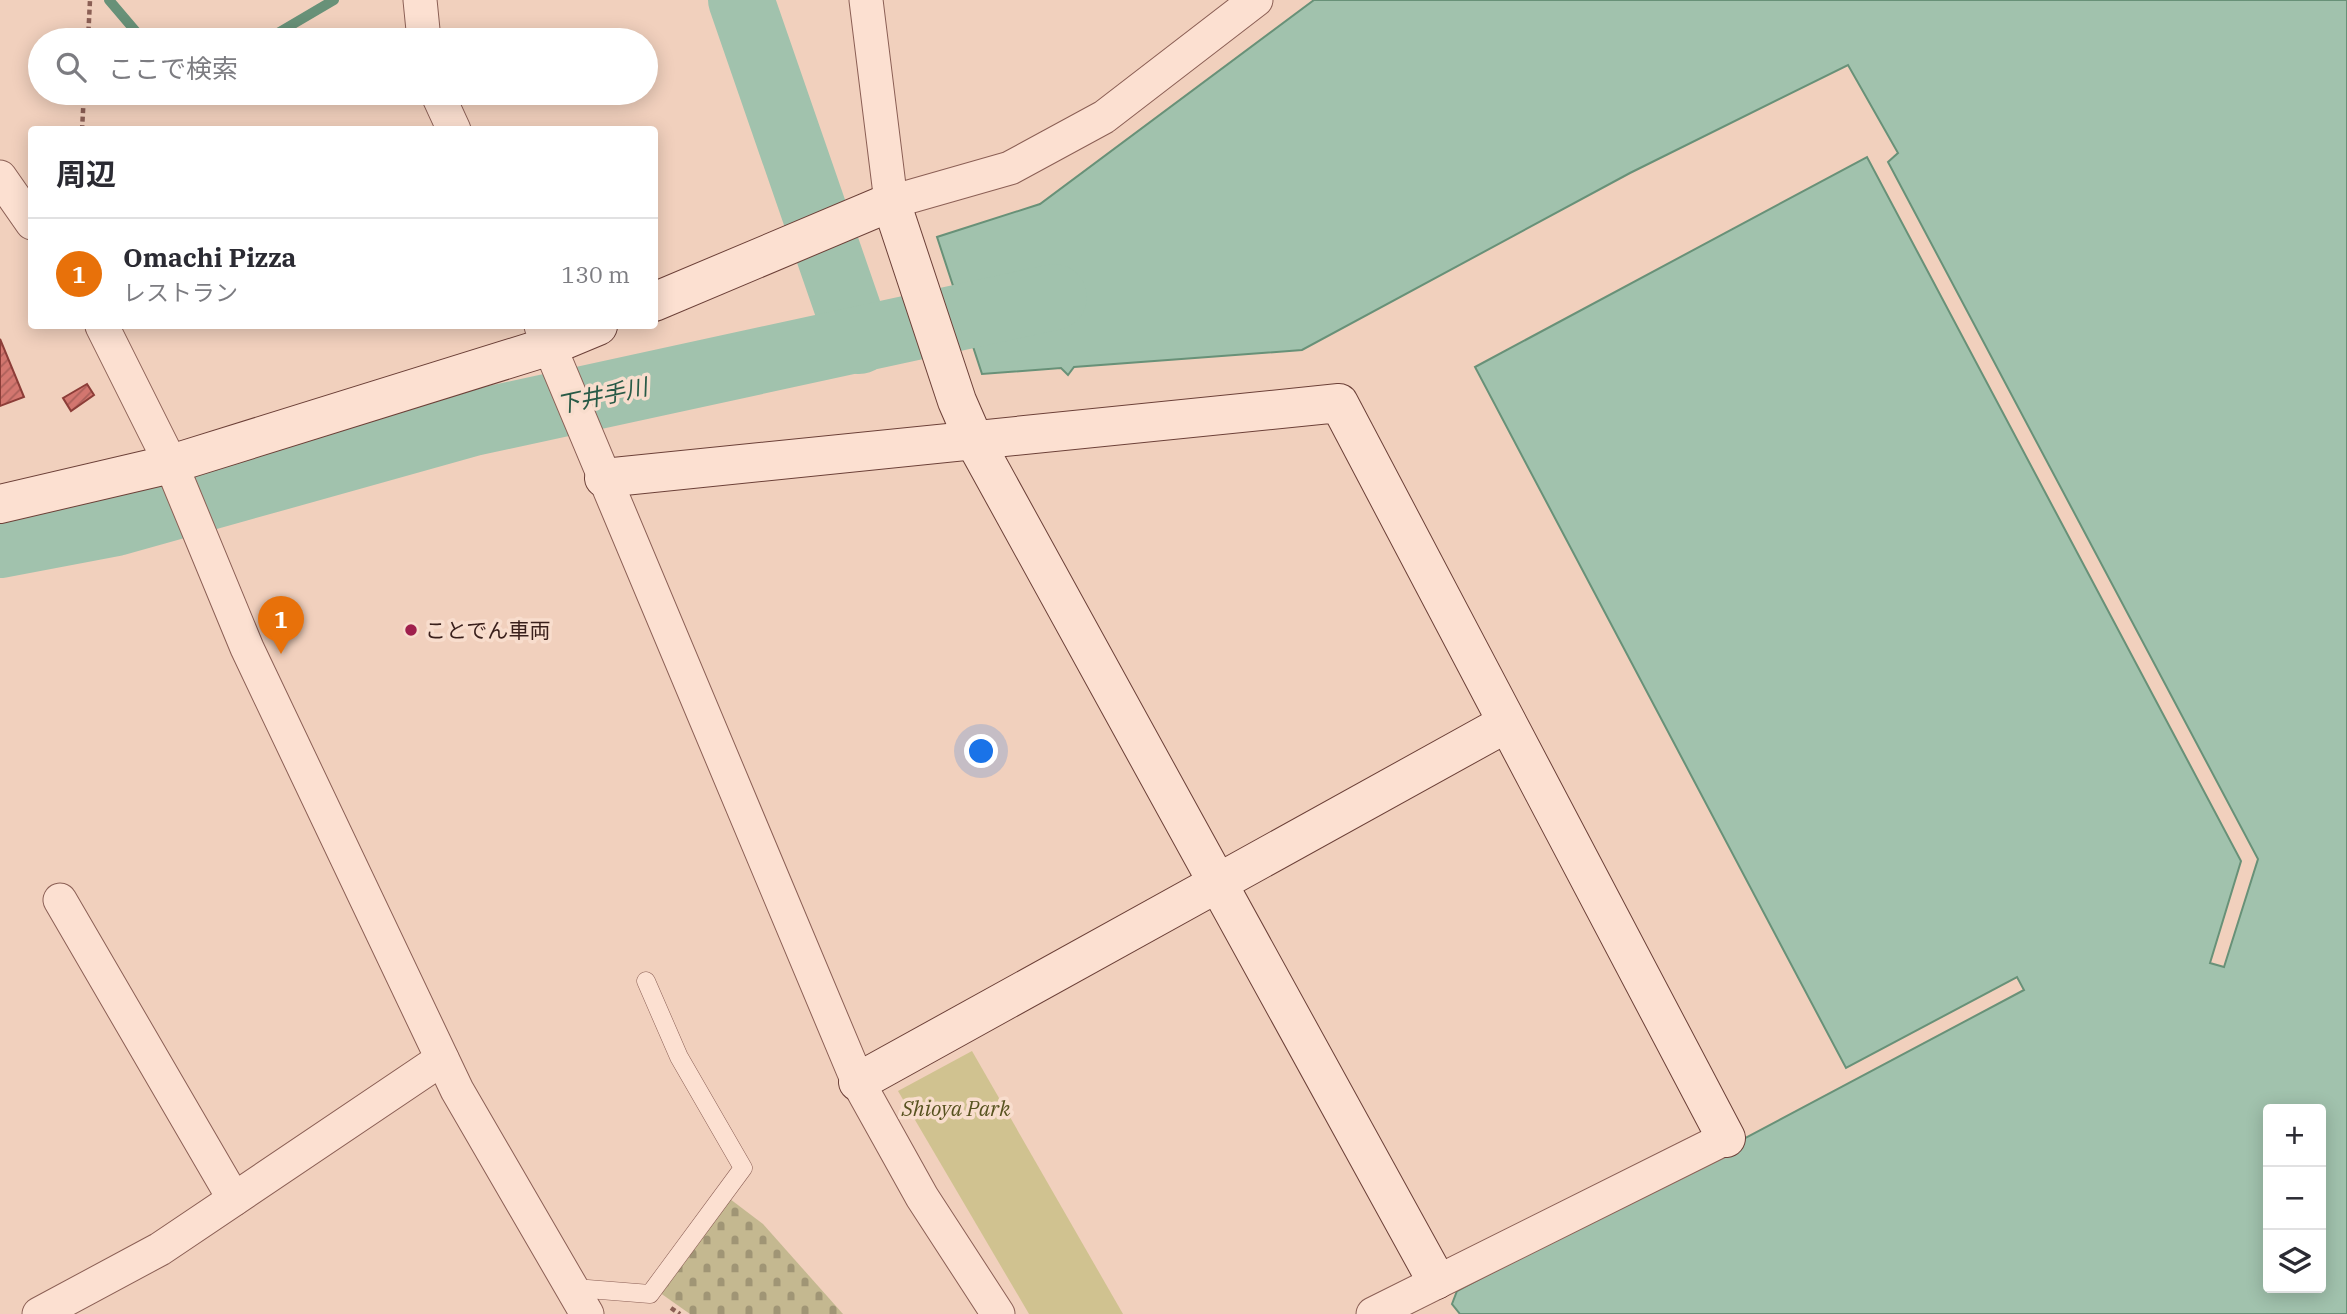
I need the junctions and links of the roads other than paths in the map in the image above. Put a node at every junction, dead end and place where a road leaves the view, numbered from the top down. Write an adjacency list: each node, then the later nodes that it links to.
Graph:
1 (420, 0): 4 (street)
2 (866, 0): 8 (street)
3 (1256, 0): 8 (street)
4 (423, 28)
5 (443, 105): 6 (street)
6 (452, 126)
7 (0, 177): 9 (street)
8 (895, 214): 10 (street); 14 (street)
9 (28, 217)
10 (658, 300)
11 (103, 329): 15 (street)
12 (591, 329): 13 (street)
13 (549, 346): 15 (street); 16 (street)
14 (974, 440): 16 (street); 18 (street); 19 (street)
15 (174, 472): 17 (street); 22 (street)
16 (604, 478): 23 (street)
17 (0, 504)
18 (1507, 723): 19 (street); 24 (street)
19 (1218, 883): 23 (street); 26 (street)
20 (60, 900): 25 (street)
21 (646, 981): 27 (lane)
22 (442, 1059): 25 (street); 27 (street)
23 (858, 1082): 29 (street)
24 (1726, 1138): 26 (street)
25 (234, 1199): 28 (street)
26 (1436, 1280): 30 (street)
27 (581, 1301)
28 (39, 1314)
29 (998, 1314)
30 (1373, 1314)

